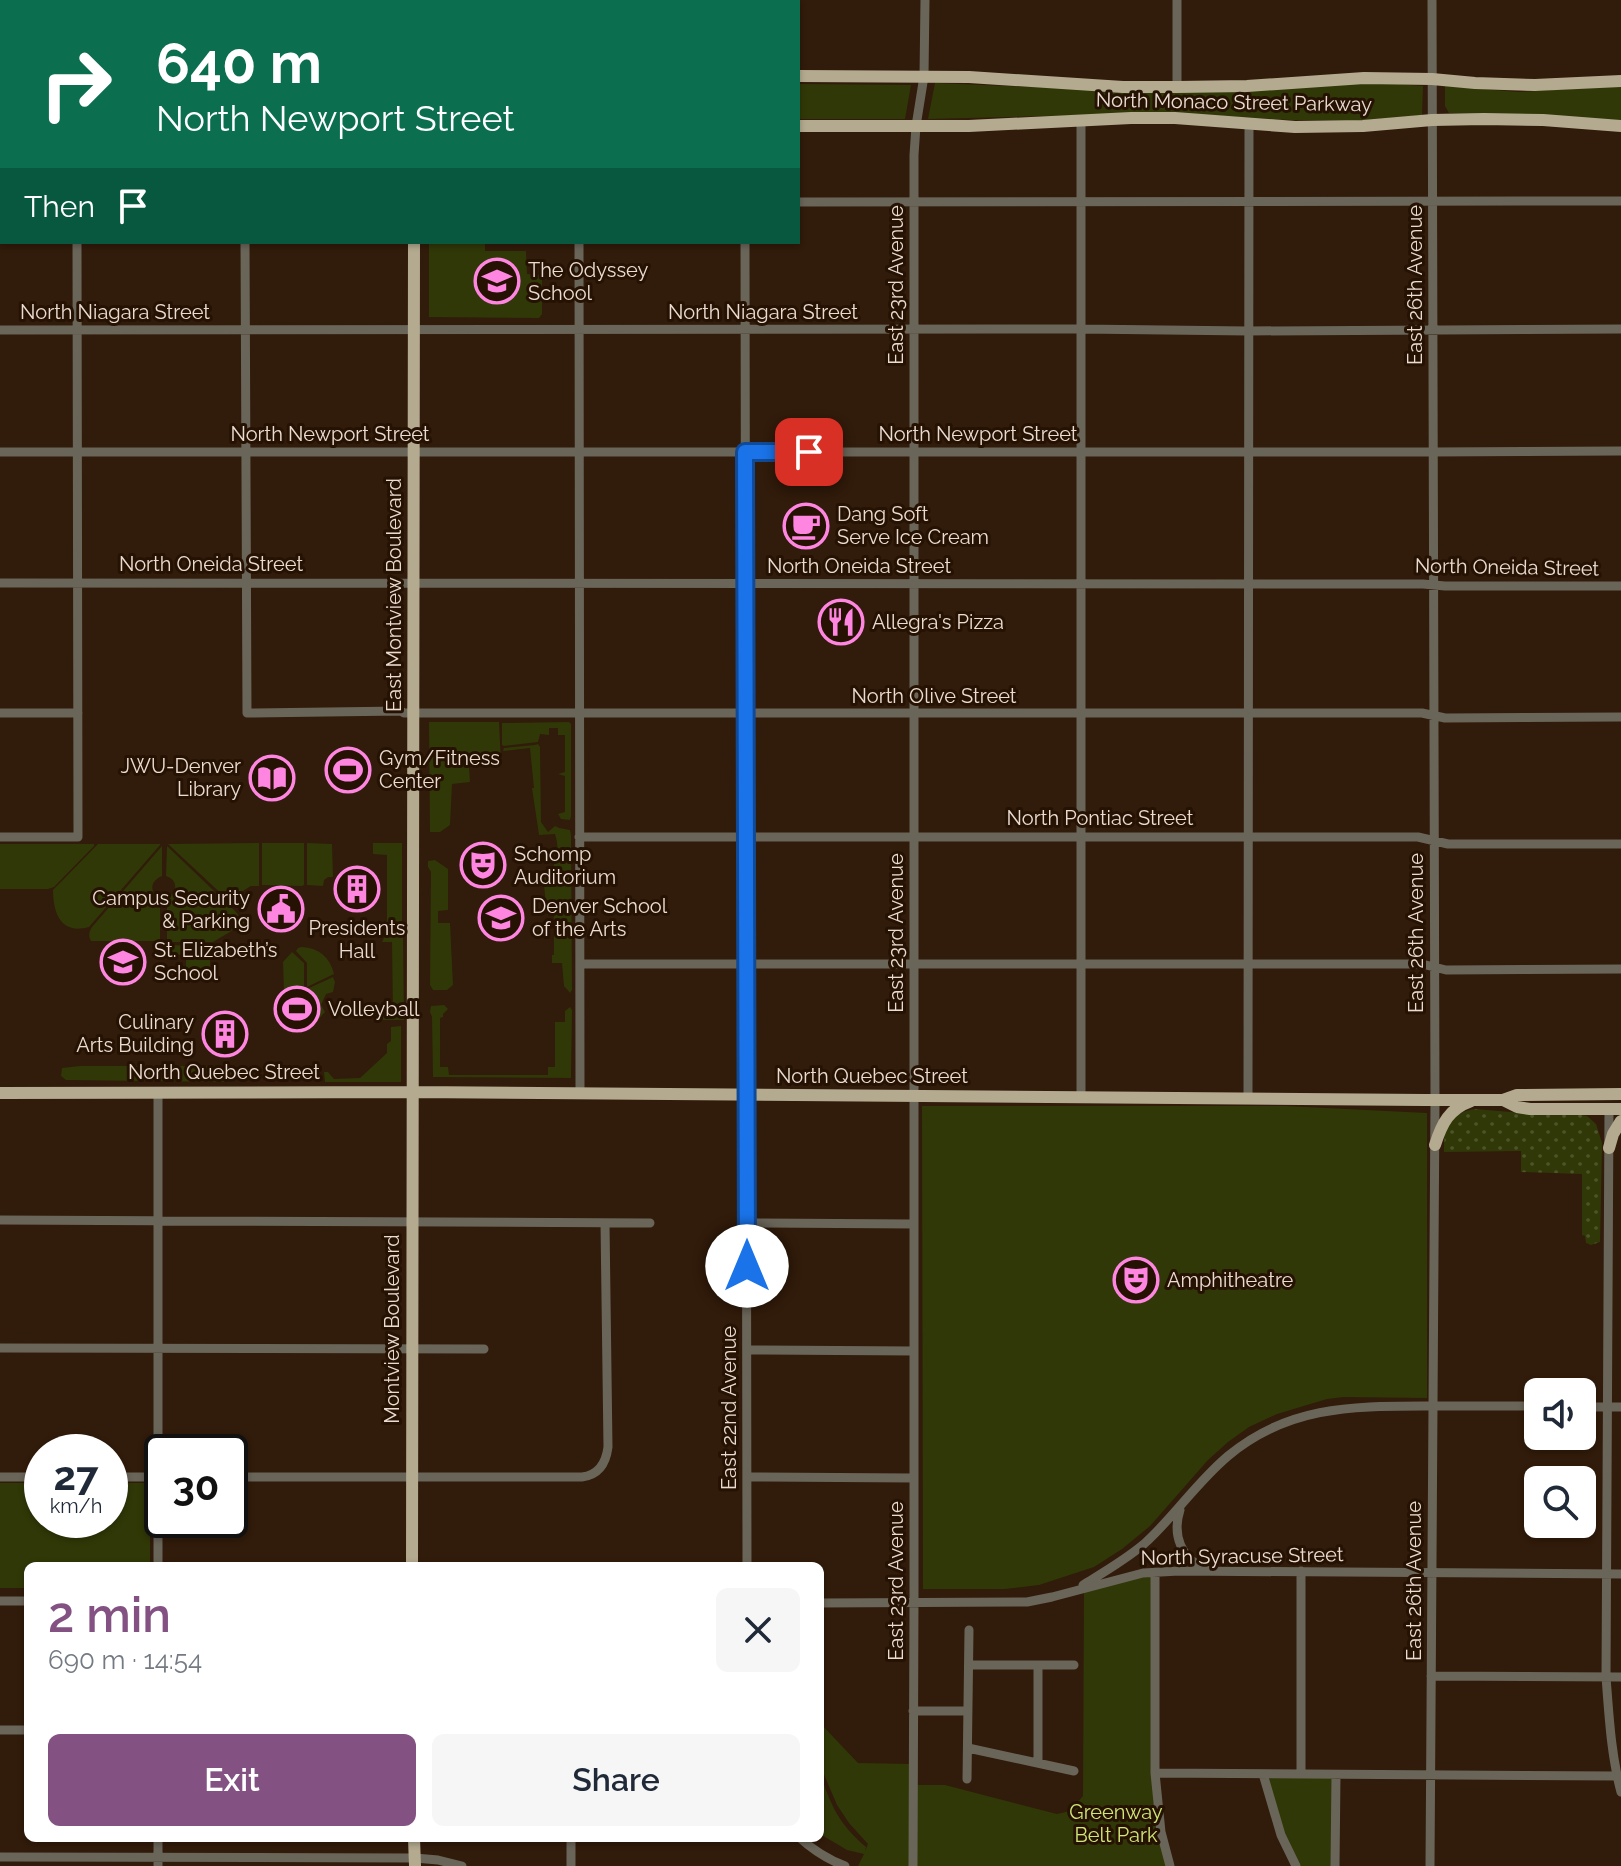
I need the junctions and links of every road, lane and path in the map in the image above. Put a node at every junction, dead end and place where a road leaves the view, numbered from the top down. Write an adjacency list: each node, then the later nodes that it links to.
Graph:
1 (925, 0): 5 (street, East 23rd Avenue)
2 (1177, 0): 8 (street)
3 (1432, 0): 6 (street, East 26th Avenue)
4 (800, 76): 5 (main road, North Monaco Street Parkway)
5 (924, 76): 8 (main road, North Monaco Street Parkway); 13 (street, East 23rd Avenue)
6 (1432, 79): 7 (main road, North Monaco Street Parkway); 8 (main road, North Monaco Street Parkway); 9 (street, East 26th Avenue)
7 (1621, 81)
8 (1177, 87)
9 (1432, 120): 11 (main road, North Monaco Street Parkway); 14 (main road, North Monaco Street Parkway); 20 (street, East 26th Avenue)
10 (1081, 121): 11 (main road, North Monaco Street Parkway); 13 (main road, North Monaco Street Parkway); 18 (street)
11 (1249, 123): 19 (street)
12 (800, 126): 13 (main road, North Monaco Street Parkway)
13 (916, 126): 17 (street, East 23rd Avenue)
14 (1621, 126)
15 (1621, 201): 20 (street)
16 (800, 202): 17 (street)
17 (914, 202): 18 (street); 27 (street, East 23rd Avenue)
18 (1081, 202): 19 (street); 28 (street)
19 (1249, 203): 20 (street); 36 (street)
20 (1432, 203): 29 (street, East 26th Avenue)
21 (77, 244): 32 (street)
22 (245, 244): 33 (street)
23 (414, 244): 34 (main road, East Montview Boulevard)
24 (579, 244): 26 (street)
25 (745, 244): 35 (street, East 22nd Avenue)
26 (579, 329): 34 (street, North Niagara Street); 35 (street, North Niagara Street); 47 (street)
27 (914, 329): 28 (street, North Niagara Street); 35 (street, North Niagara Street); 42 (street, East 23rd Avenue)
28 (1081, 329): 36 (street, North Niagara Street); 43 (street)
29 (1433, 329): 30 (street, North Niagara Street); 36 (street, North Niagara Street); 45 (street, East 26th Avenue)
30 (1621, 329)
31 (0, 330): 32 (street, North Niagara Street)
32 (77, 330): 33 (street, North Niagara Street); 46 (street)
33 (245, 330): 34 (street, North Niagara Street); 39 (street)
34 (414, 330): 40 (main road, East Montview Boulevard)
35 (745, 330): 41 (street, East 22nd Avenue)
36 (1248, 331): 44 (street)
37 (1621, 451): 45 (street, North Newport Street)
38 (0, 452): 46 (street, North Newport Street)
39 (245, 452): 40 (street, North Newport Street); 46 (street, North Newport Street); 49 (street)
40 (414, 452): 47 (street, North Newport Street); 51 (main road, East Montview Boulevard)
41 (745, 452): 42 (street, North Newport Street); 47 (street, North Newport Street); 53 (street, East 22nd Avenue)
42 (914, 452): 43 (street, North Newport Street); 54 (street, East 23rd Avenue)
43 (1081, 452): 44 (street, North Newport Street); 55 (street)
44 (1248, 452): 45 (street, North Newport Street); 56 (street)
45 (1433, 452): 57 (street, East 26th Avenue)
46 (78, 453): 48 (street)
47 (579, 453): 52 (street)
48 (79, 582): 49 (street, North Oneida Street); 50 (street, North Oneida Street); 60 (street)
49 (246, 582): 51 (street, North Oneida Street); 61 (street, North Olive Street)
50 (0, 583)
51 (413, 584): 52 (street, North Oneida Street); 61 (main road, East Montview Boulevard)
52 (579, 584): 53 (street, North Oneida Street); 62 (street)
53 (746, 584): 54 (street, North Oneida Street); 63 (street, East 22nd Avenue)
54 (914, 584): 55 (street, North Oneida Street); 64 (street, East 23rd Avenue)
55 (1081, 584): 56 (street, North Oneida Street); 65 (street)
56 (1248, 584): 57 (street, North Oneida Street); 66 (street)
57 (1433, 585): 58 (street, North Oneida Street); 67 (street, East 26th Avenue)
58 (1621, 586)
59 (0, 713): 60 (street)
60 (78, 713): 71 (street)
61 (414, 713): 62 (street, North Olive Street); 84 (main road, East Montview Boulevard)
62 (579, 714): 63 (street, North Olive Street); 72 (street)
63 (746, 714): 64 (street, North Olive Street); 73 (street, East 22nd Avenue)
64 (914, 714): 65 (street, North Olive Street); 74 (street, East 23rd Avenue)
65 (1081, 714): 66 (street, North Olive Street); 69 (street)
66 (1248, 714): 67 (street, North Olive Street); 70 (street)
67 (1433, 716): 68 (street, North Olive Street); 75 (street, East 26th Avenue)
68 (1621, 717)
69 (1081, 836): 70 (street, North Pontiac Street); 74 (street, North Pontiac Street); 80 (street)
70 (1248, 836): 75 (street, North Pontiac Street); 81 (street)
71 (0, 837)
72 (579, 837): 73 (street, North Pontiac Street); 77 (street)
73 (746, 837): 74 (street, North Pontiac Street); 78 (street, East 22nd Avenue)
74 (914, 837): 79 (street, East 23rd Avenue)
75 (1434, 841): 76 (street, North Pontiac Street); 82 (street, East 26th Avenue)
76 (1621, 844)
77 (580, 964): 78 (street); 87 (street)
78 (746, 964): 79 (street); 88 (street, East 22nd Avenue)
79 (914, 964): 80 (street); 89 (street, East 23rd Avenue)
80 (1081, 964): 81 (street); 91 (street)
81 (1248, 964): 82 (street); 92 (street)
82 (1434, 967): 83 (street); 93 (street, East 26th Avenue)
83 (1621, 969)
84 (414, 1092): 86 (main road, North Quebec Street); 87 (main road, North Quebec Street); 102 (main road, Montview Boulevard)
85 (0, 1093): 86 (main road, North Quebec Street)
86 (158, 1093): 101 (street)
87 (580, 1093): 88 (main road, North Quebec Street)
88 (747, 1095): 89 (main road, North Quebec Street); 105 (street, East 22nd Avenue)
89 (914, 1096): 91 (main road, North Quebec Street); 106 (street, East 23rd Avenue)
90 (1621, 1096): 95 (main road, North Quebec Street); 96 (main road)
91 (1081, 1097): 92 (main road, North Quebec Street)
92 (1248, 1098): 93 (main road, North Quebec Street)
93 (1435, 1100): 94 (main road, North Quebec Street); 98 (street, East 26th Avenue)
94 (1474, 1100): 95 (main road, North Quebec Street); 98 (main road)
95 (1503, 1100): 96 (main road, North Quebec Street)
96 (1615, 1109): 99 (street)
97 (1621, 1121): 99 (main road)
98 (1435, 1145): 113 (street, East 26th Avenue)
99 (1609, 1148): 116 (street)
100 (0, 1220): 101 (street)
101 (157, 1221): 102 (street); 108 (street)
102 (412, 1222): 103 (street); 109 (main road, Montview Boulevard)
103 (605, 1223): 104 (street); 122 (street)
104 (650, 1223)
105 (747, 1223): 106 (street); 111 (street, East 22nd Avenue)
106 (914, 1224): 112 (street, East 23rd Avenue)
107 (0, 1348): 108 (street)
108 (158, 1348): 109 (street); 118 (street)
109 (412, 1349): 110 (street); 122 (main road, Montview Boulevard)
110 (484, 1349)
111 (747, 1350): 112 (street); 123 (street, East 22nd Avenue)
112 (914, 1351): 124 (street, East 23rd Avenue)
113 (1433, 1406): 114 (street); 125 (street); 133 (street, East 26th Avenue)
114 (1524, 1406)
115 (1596, 1407): 116 (street)
116 (1607, 1407): 117 (street); 134 (street)
117 (1621, 1407)
118 (159, 1434)
119 (0, 1477): 120 (street)
120 (24, 1477)
121 (248, 1477): 122 (street)
122 (412, 1477): 128 (main road, Montview Boulevard)
123 (748, 1477): 124 (street); 129 (street, East 22nd Avenue)
124 (914, 1478): 139 (street, East 23rd Avenue)
125 (1182, 1503): 130 (street); 136 (street)
126 (159, 1538): 127 (street)
127 (158, 1562)
128 (412, 1562)
129 (747, 1562)
130 (1212, 1571): 131 (street, North Syracuse Street); 132 (street, North Syracuse Street)
131 (1301, 1571): 133 (street, North Syracuse Street); 157 (street)
132 (1155, 1572): 136 (street, North Syracuse Street); 155 (street)
133 (1432, 1572): 134 (street, North Syracuse Street); 145 (street, East 26th Avenue)
134 (1606, 1574): 135 (street, North Syracuse Street); 146 (street)
135 (1621, 1574)
136 (1072, 1592): 139 (street, North Syracuse Street)
137 (0, 1601): 138 (street)
138 (24, 1601)
139 (914, 1602): 140 (street, North Syracuse Street); 148 (street, East 23rd Avenue)
140 (824, 1603)
141 (969, 1630): 142 (street)
142 (969, 1665): 143 (street); 149 (street)
143 (1038, 1665): 144 (street); 153 (street)
144 (1074, 1665)
145 (1431, 1676): 146 (street); 159 (street, East 26th Avenue)
146 (1606, 1677): 147 (street); 160 (street)
147 (1621, 1677)
148 (913, 1711): 149 (street); 173 (street, East 23rd Avenue)
149 (968, 1711): 152 (street)
150 (0, 1730): 151 (street)
151 (24, 1730)
152 (968, 1748): 153 (street); 161 (street)
153 (1038, 1763): 154 (street)
154 (1074, 1771)
155 (1155, 1773): 156 (street); 174 (street)
156 (1263, 1774): 157 (street); 175 (street)
157 (1301, 1774): 158 (street)
158 (1336, 1775): 159 (street); 176 (street)
159 (1430, 1775): 160 (street); 177 (street, East 26th Avenue)
160 (1619, 1776): 162 (street)
161 (967, 1779)
162 (1621, 1792)
163 (414, 1842): 168 (main road)
164 (571, 1842): 171 (street)
165 (805, 1842): 169 (street)
166 (0, 1857): 167 (street)
167 (158, 1862): 168 (street)
168 (415, 1862): 170 (street)
169 (826, 1863): 172 (street)
170 (462, 1866)
171 (571, 1866)
172 (845, 1866)
173 (913, 1866)
174 (1170, 1866)
175 (1296, 1866)
176 (1335, 1866)
177 (1430, 1866)

